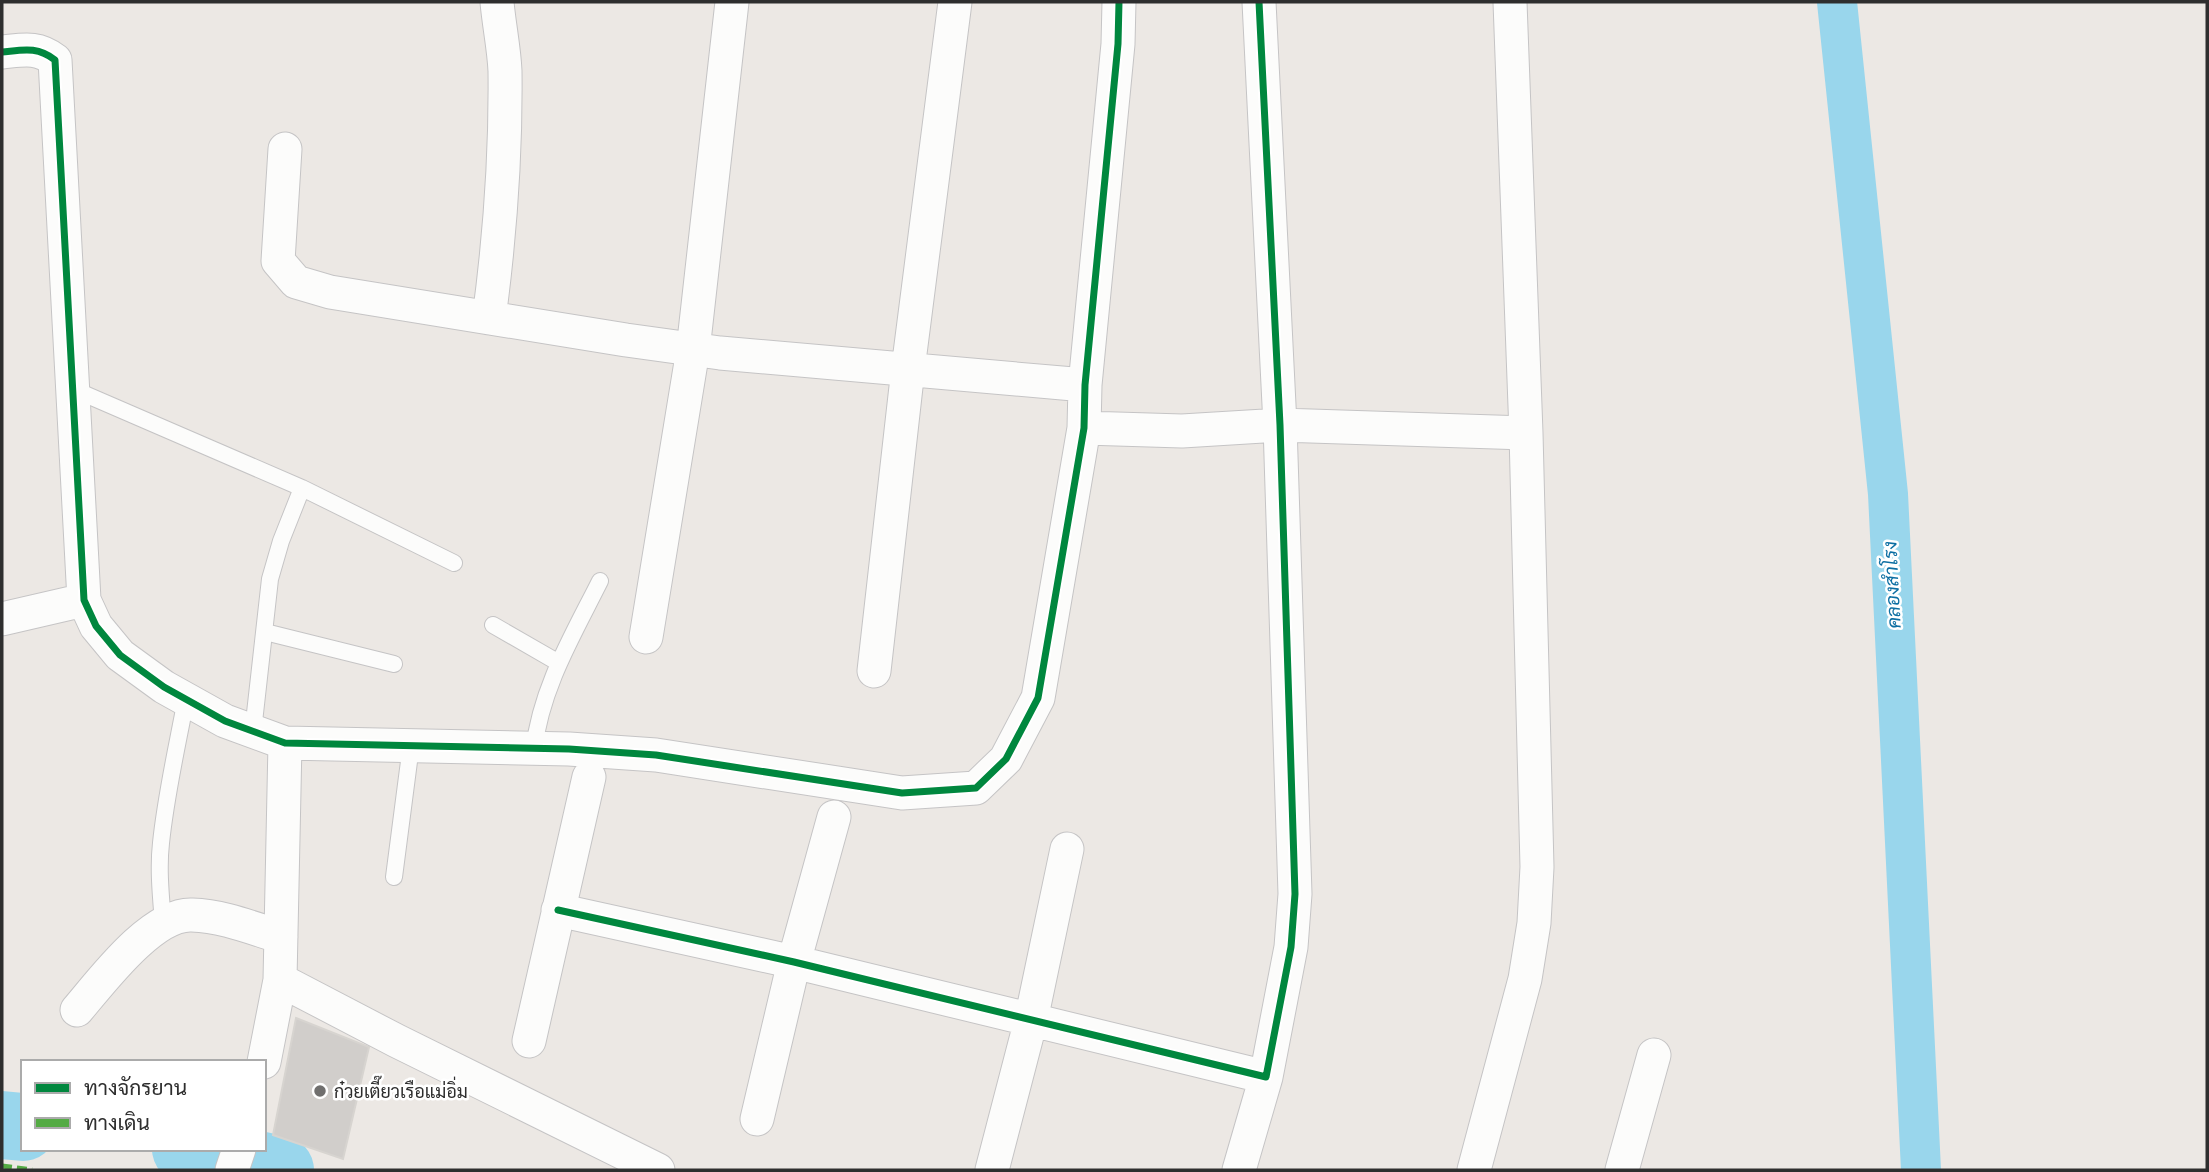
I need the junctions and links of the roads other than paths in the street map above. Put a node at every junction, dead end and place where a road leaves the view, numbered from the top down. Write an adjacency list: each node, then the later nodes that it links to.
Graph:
1 (497, 2): 9 (street)
2 (732, 2): 10 (street)
3 (954, 2): 11 (street)
4 (1119, 2): 12 (street)
5 (1259, 2): 14 (street)
6 (1510, 2): 16 (street)
7 (2, 52): 13 (street)
8 (285, 149): 9 (street)
9 (489, 318): 10 (street)
10 (693, 349): 11 (street); 24 (street)
11 (908, 369): 12 (street); 27 (street)
12 (1085, 385): 15 (street)
13 (73, 389): 17 (lane); 20 (street)
14 (1280, 425): 15 (street); 16 (street); 47 (street)
15 (1084, 428): 32 (street)
16 (1526, 433): 54 (street)
17 (302, 488): 18 (lane); 23 (lane)
18 (454, 563)
19 (600, 581): 25 (lane)
20 (84, 600): 21 (street); 28 (street)
21 (2, 619)
22 (493, 625): 25 (lane)
23 (265, 632): 26 (lane); 29 (lane)
24 (646, 637)
25 (559, 663): 32 (lane)
26 (394, 664)
27 (874, 671)
28 (186, 699): 29 (street); 38 (lane)
29 (253, 731): 30 (street)
30 (285, 743): 31 (street); 39 (street)
31 (411, 746): 32 (street); 36 (lane)
32 (534, 749)
33 (589, 777): 37 (street)
34 (834, 817): 40 (street)
35 (1067, 849): 43 (street)
36 (394, 877)
37 (558, 910): 40 (street); 44 (street)
38 (163, 923): 39 (street); 42 (street)
39 (281, 937): 41 (street)
40 (794, 962): 43 (street); 48 (street)
41 (280, 980): 46 (street); 51 (street)
42 (78, 1010)
43 (1031, 1020): 47 (street); 52 (street)
44 (529, 1041)
45 (1654, 1055): 55 (street)
46 (264, 1060)
47 (1266, 1077): 53 (street)
48 (757, 1119)
49 (238, 1151): 50 (street)
50 (232, 1170)
51 (658, 1170)
52 (992, 1170)
53 (1239, 1170)
54 (1474, 1170)
55 (1622, 1170)

